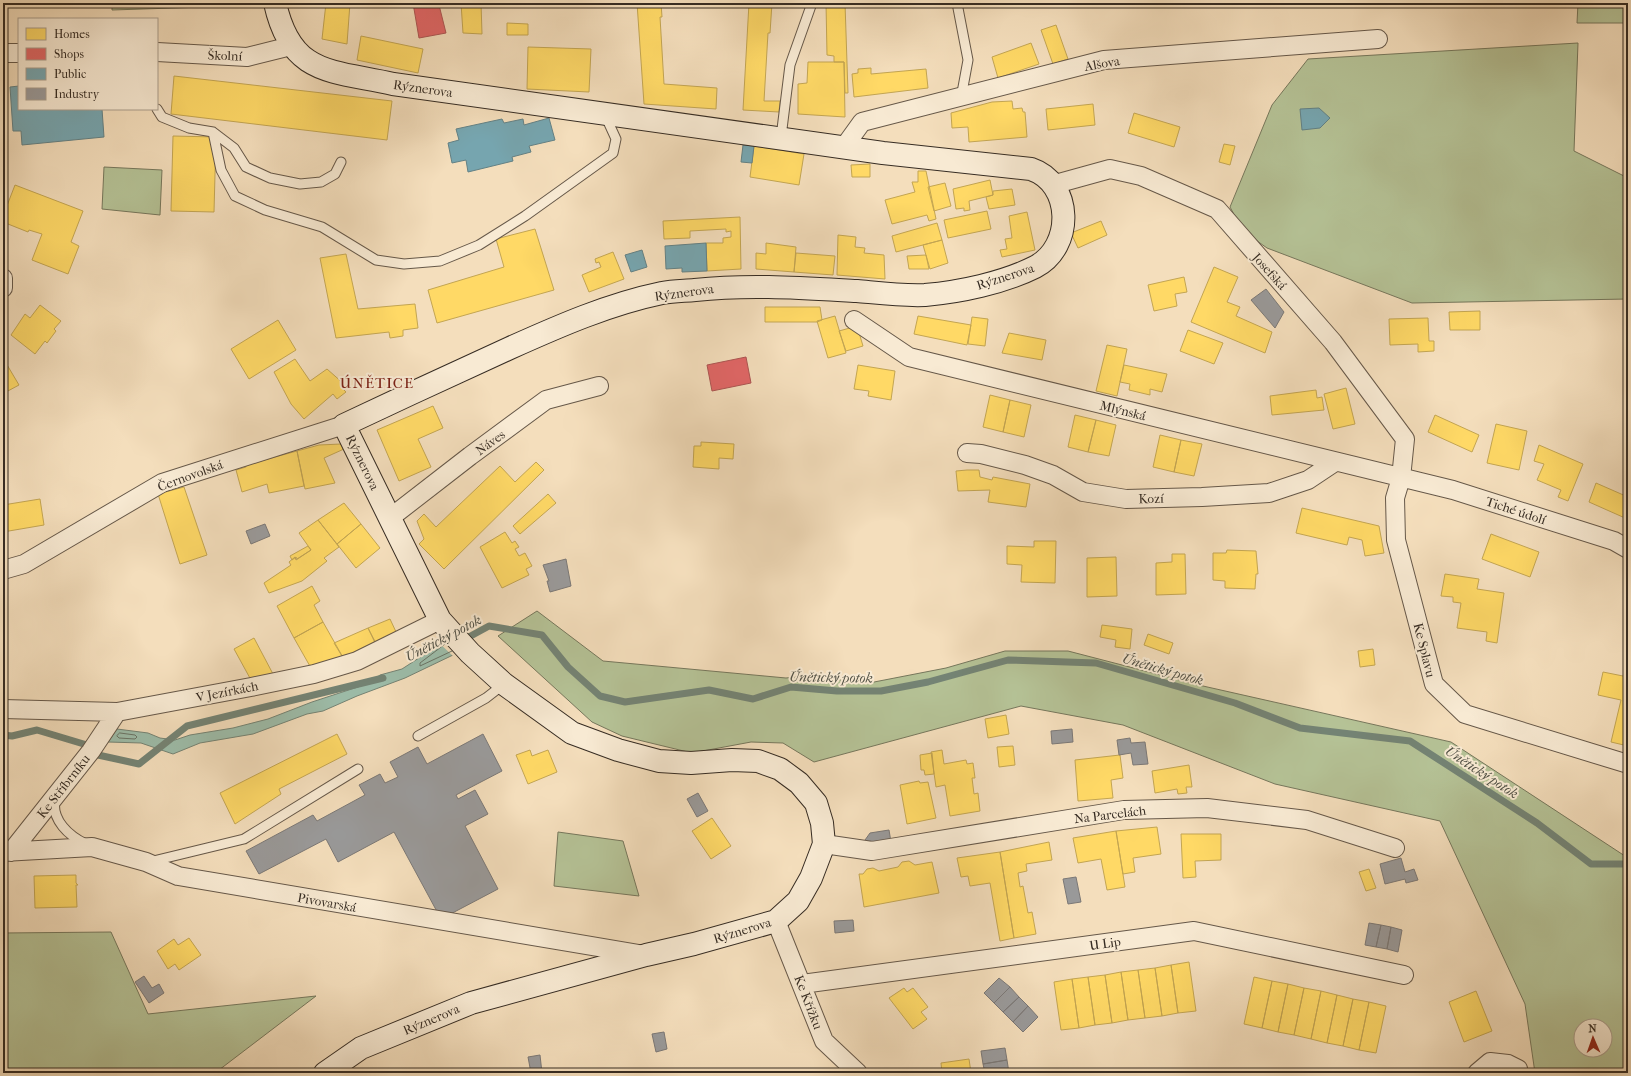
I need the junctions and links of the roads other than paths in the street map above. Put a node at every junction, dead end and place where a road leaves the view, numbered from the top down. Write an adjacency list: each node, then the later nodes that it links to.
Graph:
1 (275, 3): 5 (street, Rýznerova)
2 (812, 3): 13 (lane)
3 (957, 3): 9 (lane)
4 (1378, 39): 9 (street, Alšova)
5 (291, 46): 6 (street, Školní); 11 (street, Rýznerova)
6 (158, 52)
7 (3, 53): 8 (street)
8 (18, 53)
9 (961, 98): 14 (street, Alšova)
10 (158, 110): 12 (lane)
11 (605, 114): 12 (lane); 13 (street, Rýznerova)
12 (213, 132): 15 (lane)
13 (781, 137): 14 (street, Rýznerova)
14 (844, 147): 16 (street, Rýznerova)
15 (341, 162)
16 (1052, 185): 21 (street, Rýznerova); 24 (street, Josefská)
17 (3, 278): 18 (street)
18 (3, 288)
19 (854, 320): 23 (street, Mlýnská)
20 (599, 386): 25 (street, Náves)
21 (344, 425): 25 (street, Rýznerova); 27 (street, Černovolská)
22 (967, 453): 23 (street, Kozí)
23 (1335, 462): 24 (street, Mlýnská)
24 (1401, 478): 26 (street, Tiché údolí); 33 (street, Ke Splavu)
25 (390, 518): 28 (street, Rýznerova)
26 (1628, 549)
27 (3, 570)
28 (440, 620): 29 (street, Rýznerova); 31 (street, V Jezírkách)
29 (504, 684): 32 (lane); 36 (street, Rýznerova)
30 (3, 709): 31 (street, V Jezírkách)
31 (113, 716): 35 (street, Ke Stříbrníku)
32 (418, 736)
33 (1628, 764)
34 (358, 769): 40 (lane)
35 (56, 794): 37 (lane); 39 (street, Ke Stříbrníku)
36 (824, 844): 38 (street, Na Parcelách); 41 (street, Rýznerova)
37 (92, 847): 39 (street, Pivovarská); 40 (street, Pivovarská)
38 (1395, 848)
39 (7, 852)
40 (146, 862): 42 (street, Pivovarská)
41 (776, 921): 42 (street, Rýznerova); 44 (street, Ke Křížku)
42 (646, 955): 45 (street, Rýznerova)
43 (1404, 975): 44 (street, U Lip)
44 (802, 984): 46 (street, Ke Křížku)
45 (325, 1073)
46 (858, 1073)
47 (1477, 1073): 48 (street)
48 (1518, 1073)

